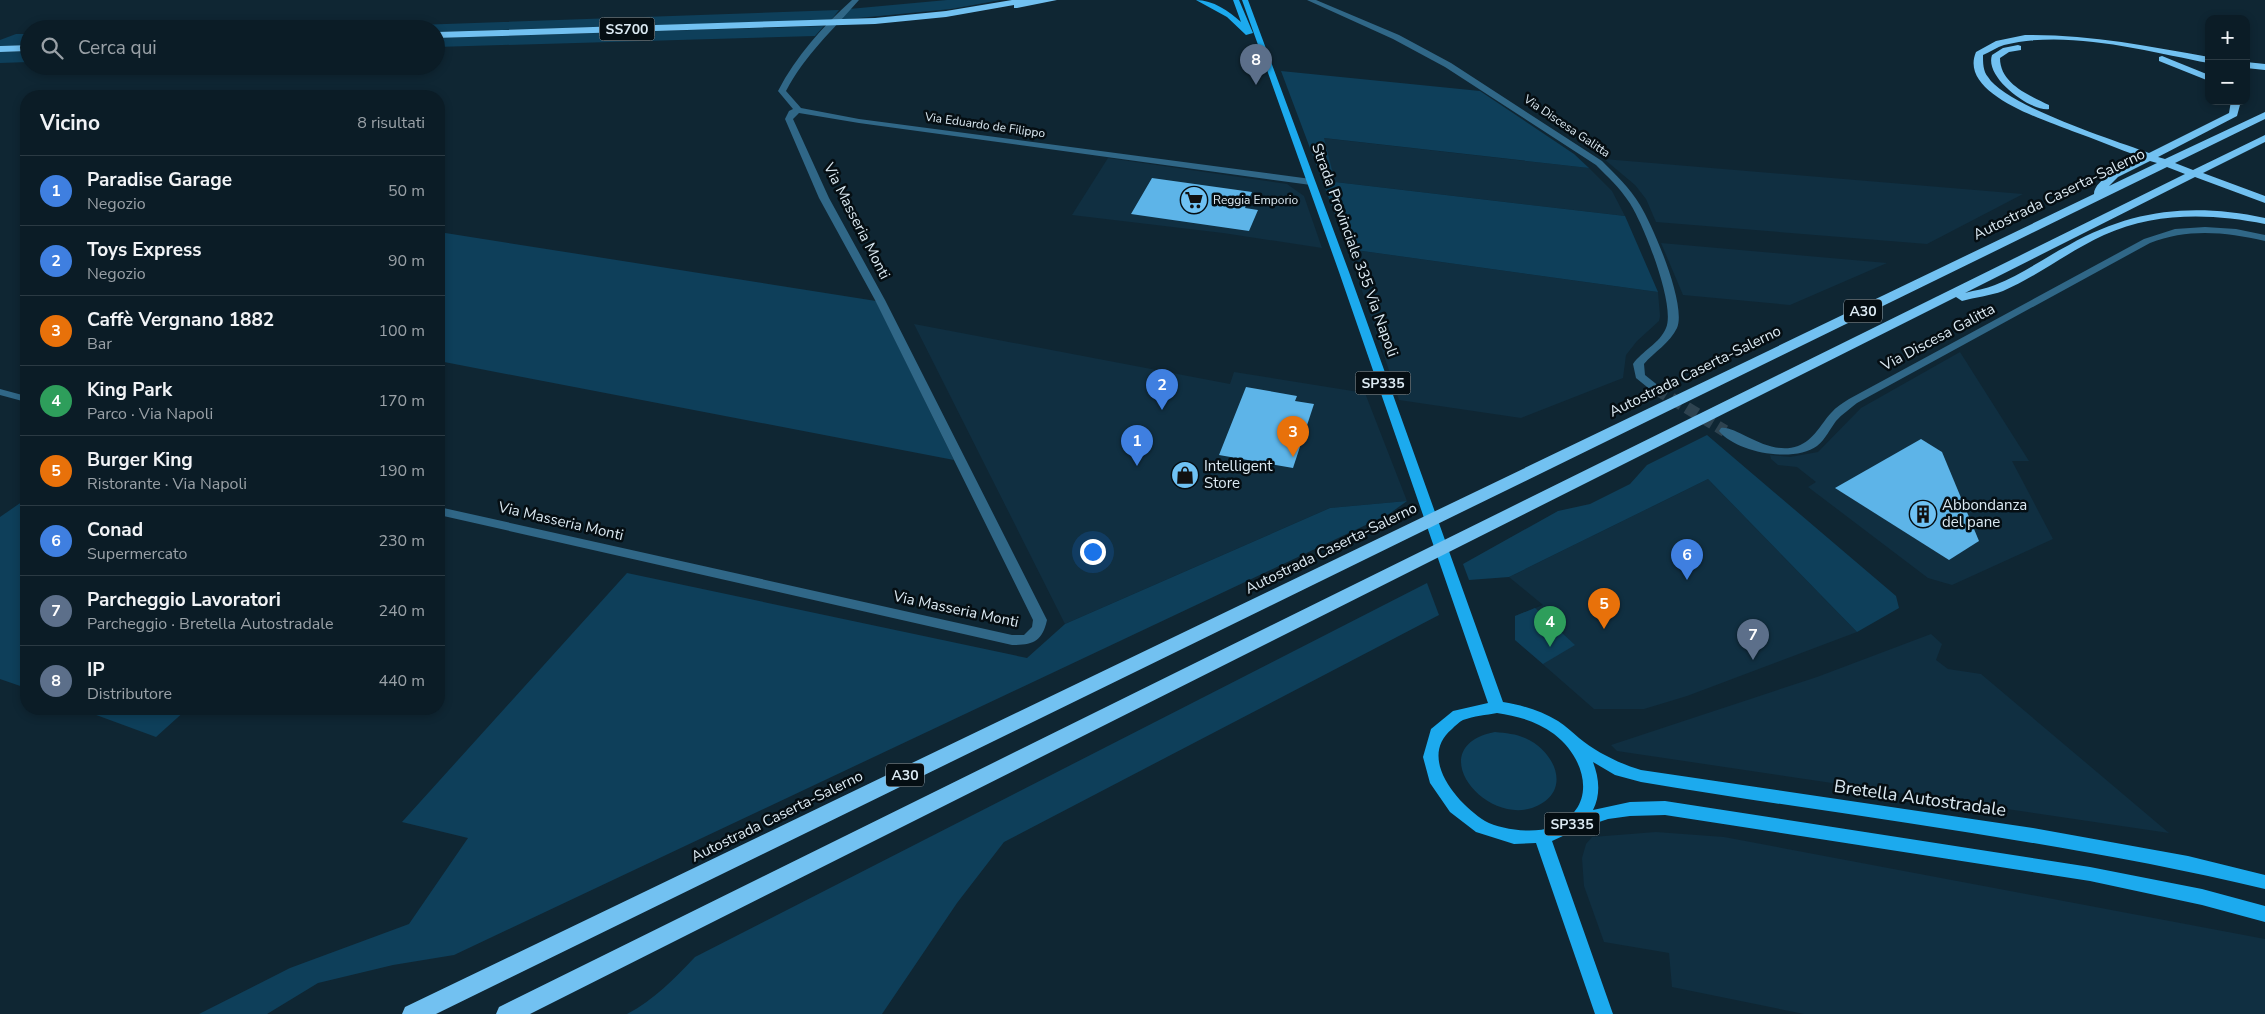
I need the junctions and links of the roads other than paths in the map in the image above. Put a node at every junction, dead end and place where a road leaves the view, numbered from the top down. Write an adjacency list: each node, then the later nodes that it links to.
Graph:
1 (856, 0): 22 (street)
2 (1010, 0): 10 (highway)
3 (1026, 0): 10 (highway, SS700)
4 (1053, 0): 11 (highway)
5 (1199, 0): 6 (main road); 13 (main road)
6 (1221, 0)
7 (1236, 0): 13 (main road)
8 (1246, 0): 17 (main road)
9 (1310, 0): 32 (street, Via Discesa Galitta)
10 (970, 11): 11 (highway, SS700)
11 (946, 14): 12 (highway, SS700)
12 (445, 35)
13 (1251, 38): 17 (main road)
14 (20, 48): 15 (highway)
15 (0, 49)
16 (2205, 59): 28 (highway)
17 (1266, 60): 25 (main road, Strada Provinciale 335 Via Napoli / SP335)
18 (2250, 65): 19 (highway)
19 (2265, 67)
20 (2205, 76): 26 (highway)
21 (2235, 105): 27 (highway)
22 (798, 110): 25 (street, Via Eduardo de Filippo); 36 (street, Via Masseria Monti)
23 (2265, 115): 27 (highway, Autostrada Caserta-Salerno / A30)
24 (2265, 138): 31 (highway, A30)
25 (1311, 182): 37 (main road, Strada Provinciale 335 Via Napoli / SP335)
26 (2265, 190)
27 (2090, 200): 43 (highway, Autostrada Caserta-Salerno / A30)
28 (2265, 200)
29 (2265, 221): 31 (highway)
30 (2265, 238): 35 (street, Via Discesa Galitta)
31 (1936, 303): 44 (highway, A30)
32 (1656, 389)
33 (0, 392): 34 (street)
34 (20, 397)
35 (1724, 431)
36 (445, 512)
37 (1497, 707): 38 (main road, SP335); 40 (main road, SP335)
38 (1574, 743): 39 (main road, SP335); 41 (main road, Bretella Autostradale)
39 (1575, 823): 40 (main road, SP335); 42 (main road)
40 (1542, 837): 45 (main road, SP335)
41 (2265, 882)
42 (2265, 914)
43 (413, 1014)
44 (507, 1014)
45 (1604, 1014)

